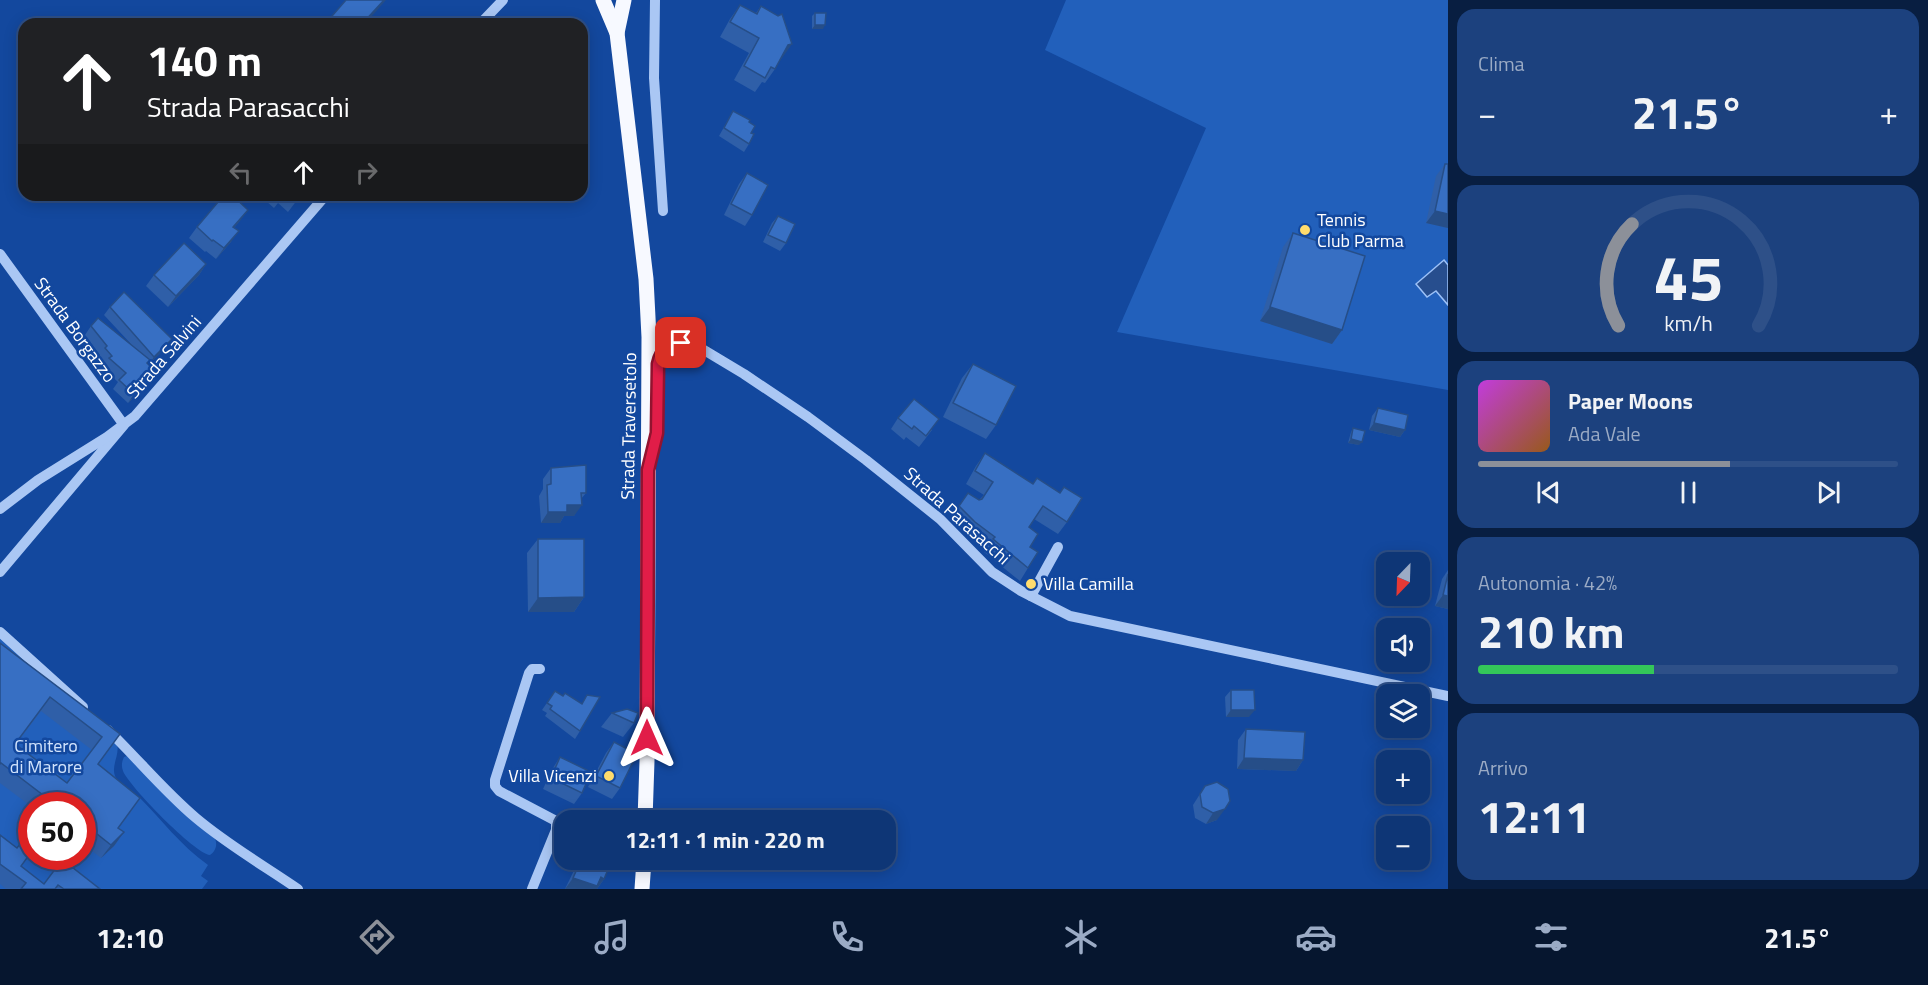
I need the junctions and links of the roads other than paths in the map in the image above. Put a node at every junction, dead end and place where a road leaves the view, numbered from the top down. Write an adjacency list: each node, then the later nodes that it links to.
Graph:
1 (503, 0): 5 (street)
2 (603, 0): 6 (main road, Strada Traversetolo)
3 (624, 0): 6 (main road, Strada Traversetolo)
4 (655, 0): 8 (street)
5 (486, 18)
6 (617, 33): 11 (main road, Strada Traversetolo)
7 (321, 201): 10 (street, Strada Salvini)
8 (663, 211)
9 (0, 254): 10 (street, Strada Borgazzo)
10 (123, 425): 12 (street, Strada Salvini); 14 (street)
11 (648, 470): 15 (street, Strada Parasacchi); 19 (main road, Strada Traversetolo)
12 (0, 509)
13 (1058, 547): 15 (street)
14 (0, 572)
15 (1031, 596): 18 (street, Strada Parasacchi)
16 (0, 632): 22 (street)
17 (540, 669): 20 (street)
18 (1448, 696)
19 (645, 810)
20 (552, 818): 23 (street)
21 (643, 870): 24 (main road)
22 (298, 889)
23 (532, 889)
24 (642, 889)

